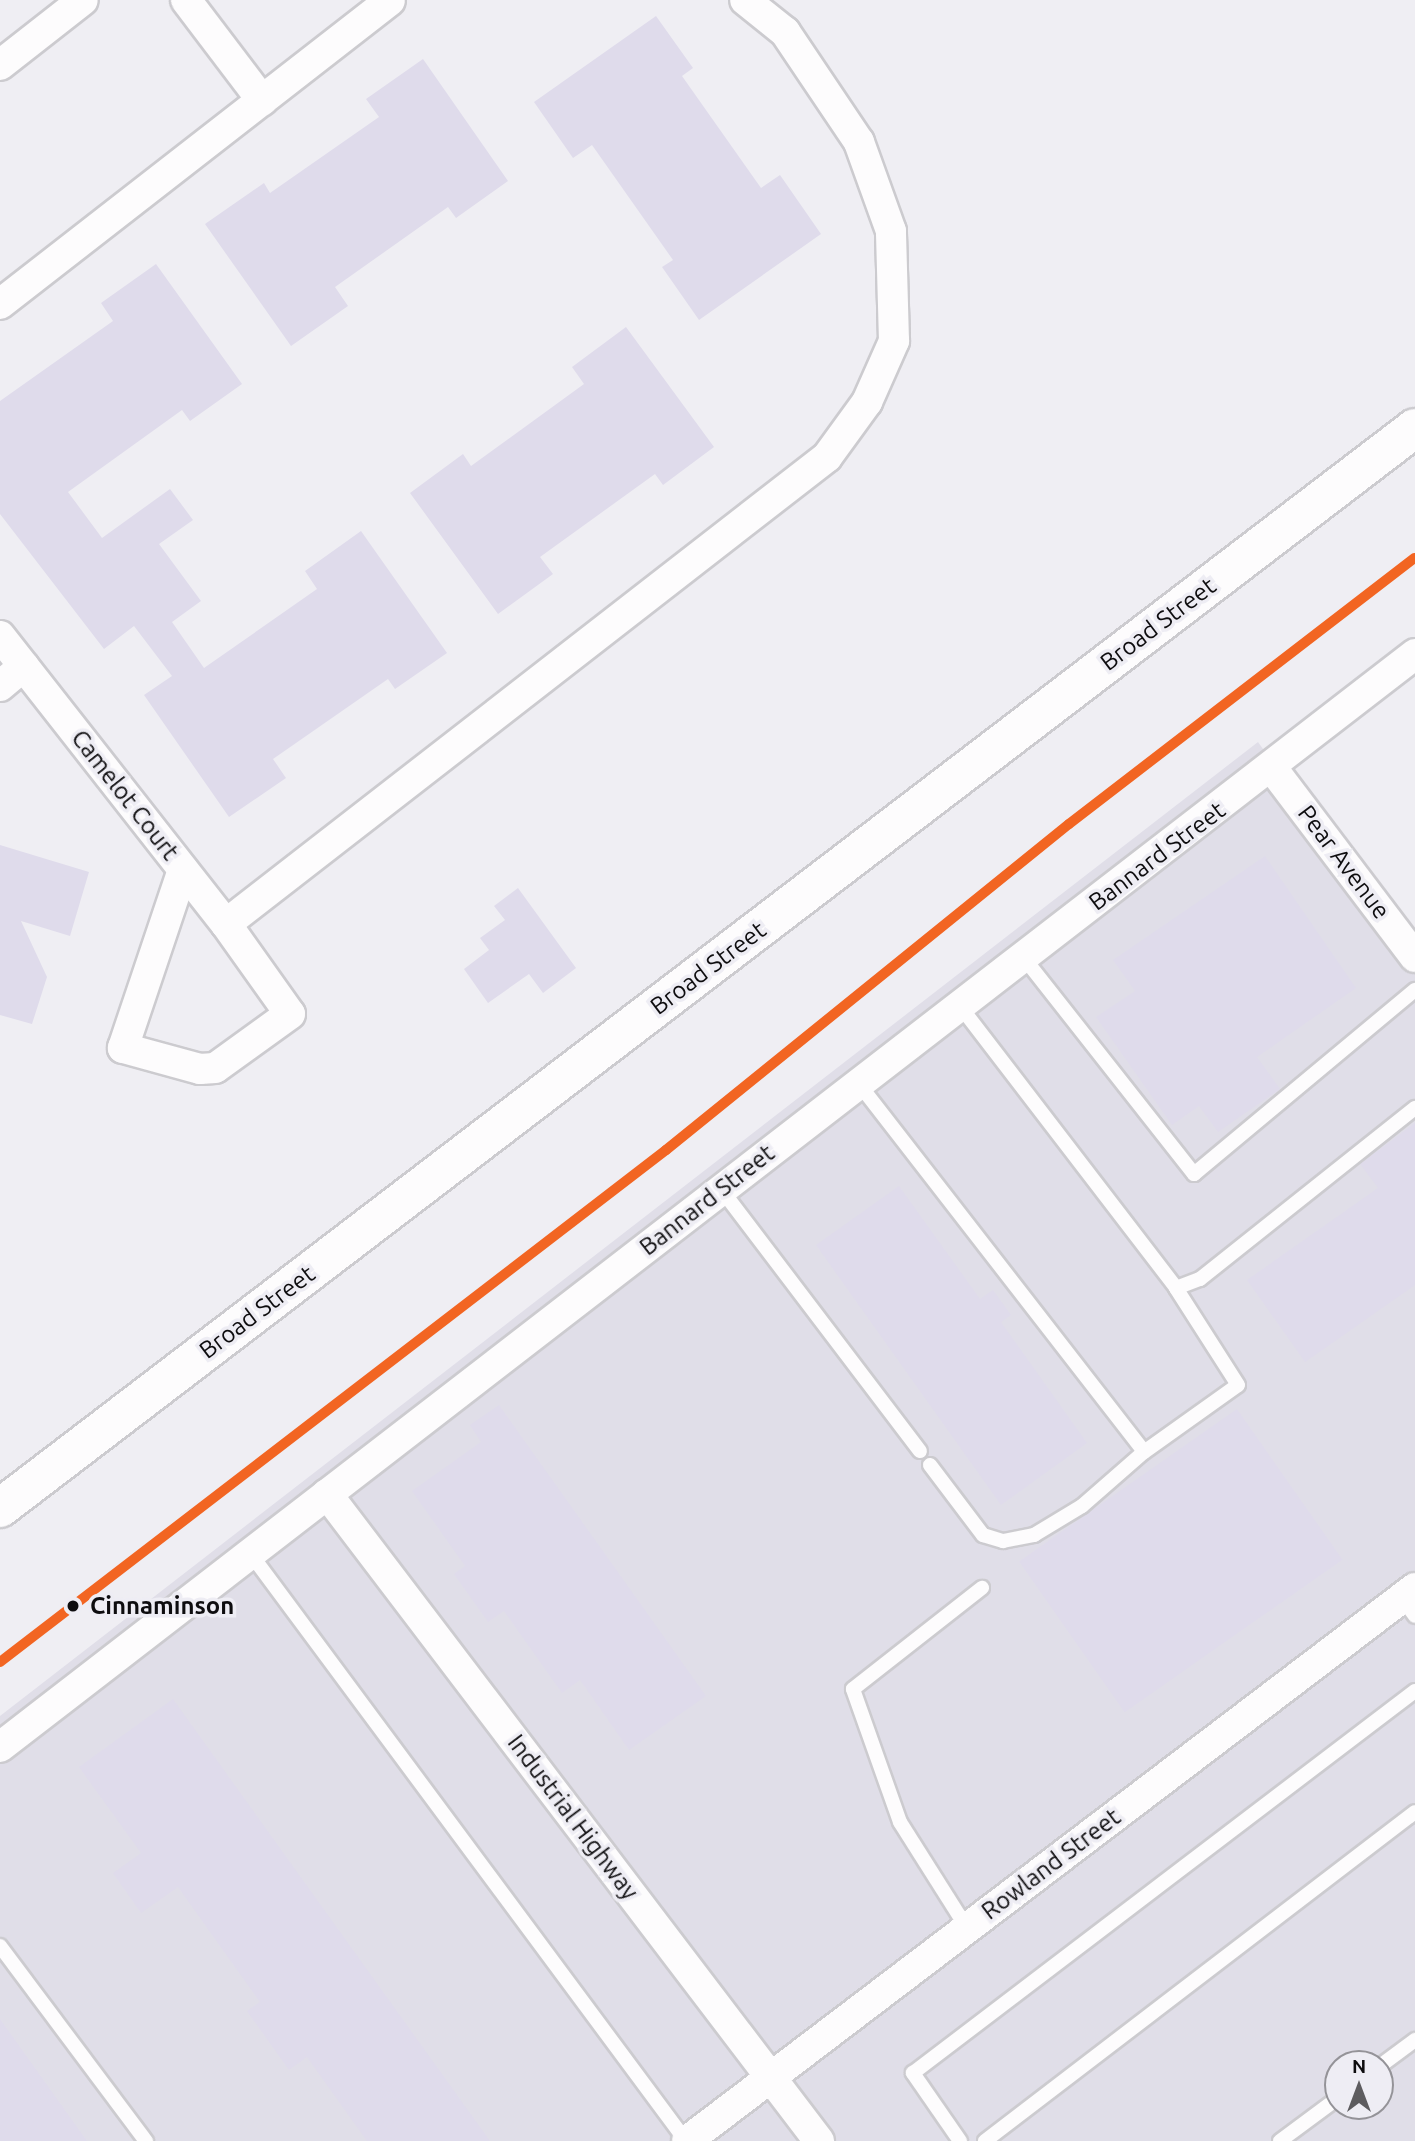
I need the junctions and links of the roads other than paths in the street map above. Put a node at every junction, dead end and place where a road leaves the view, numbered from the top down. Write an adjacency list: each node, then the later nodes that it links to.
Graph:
1 (83, 0): 5 (street)
2 (186, 0): 6 (street)
3 (390, 0): 6 (street)
4 (745, 0): 15 (street)
5 (0, 65)
6 (262, 100): 7 (street)
7 (0, 304)
8 (1415, 428): 28 (main road, Broad Street)
9 (0, 636): 11 (street, Camelot Court)
10 (1415, 654): 13 (street, Bannard Street)
11 (24, 666): 12 (street); 14 (street, Camelot Court)
12 (0, 685)
13 (1272, 768): 16 (street, Pear Avenue); 17 (street, Bannard Street)
14 (183, 870): 15 (street, Camelot Court); 15 (street, Camelot Court)
15 (226, 924)
16 (1415, 957)
17 (1024, 958): 18 (lane); 19 (street, Bannard Street)
18 (1415, 990)
19 (960, 1006): 20 (street, Bannard Street); 23 (lane)
20 (859, 1084): 22 (street, Bannard Street); 25 (lane)
21 (1415, 1108): 23 (lane)
22 (721, 1189): 24 (lane); 27 (street, Bannard Street)
23 (1176, 1288): 25 (lane)
24 (920, 1451)
25 (1144, 1452): 26 (lane)
26 (930, 1465)
27 (327, 1494): 29 (street, Bannard Street); 39 (street, Industrial Highway)
28 (0, 1508)
29 (250, 1553): 33 (street, Bannard Street); 42 (lane)
30 (982, 1588): 35 (lane)
31 (1411, 1600): 35 (street, Rowland Street)
32 (1415, 1691): 44 (lane)
33 (0, 1747)
34 (1415, 1812): 45 (lane)
35 (967, 1928): 39 (street, Rowland Street)
36 (0, 1946): 41 (lane)
37 (1415, 2040): 38 (lane)
38 (1394, 2056)
39 (771, 2078): 42 (street, Rowland Street); 43 (street, Industrial Highway)
40 (1324, 2108): 46 (lane)
41 (146, 2141)
42 (686, 2141)
43 (819, 2141)
44 (960, 2141)
45 (985, 2141)
46 (1280, 2141)

